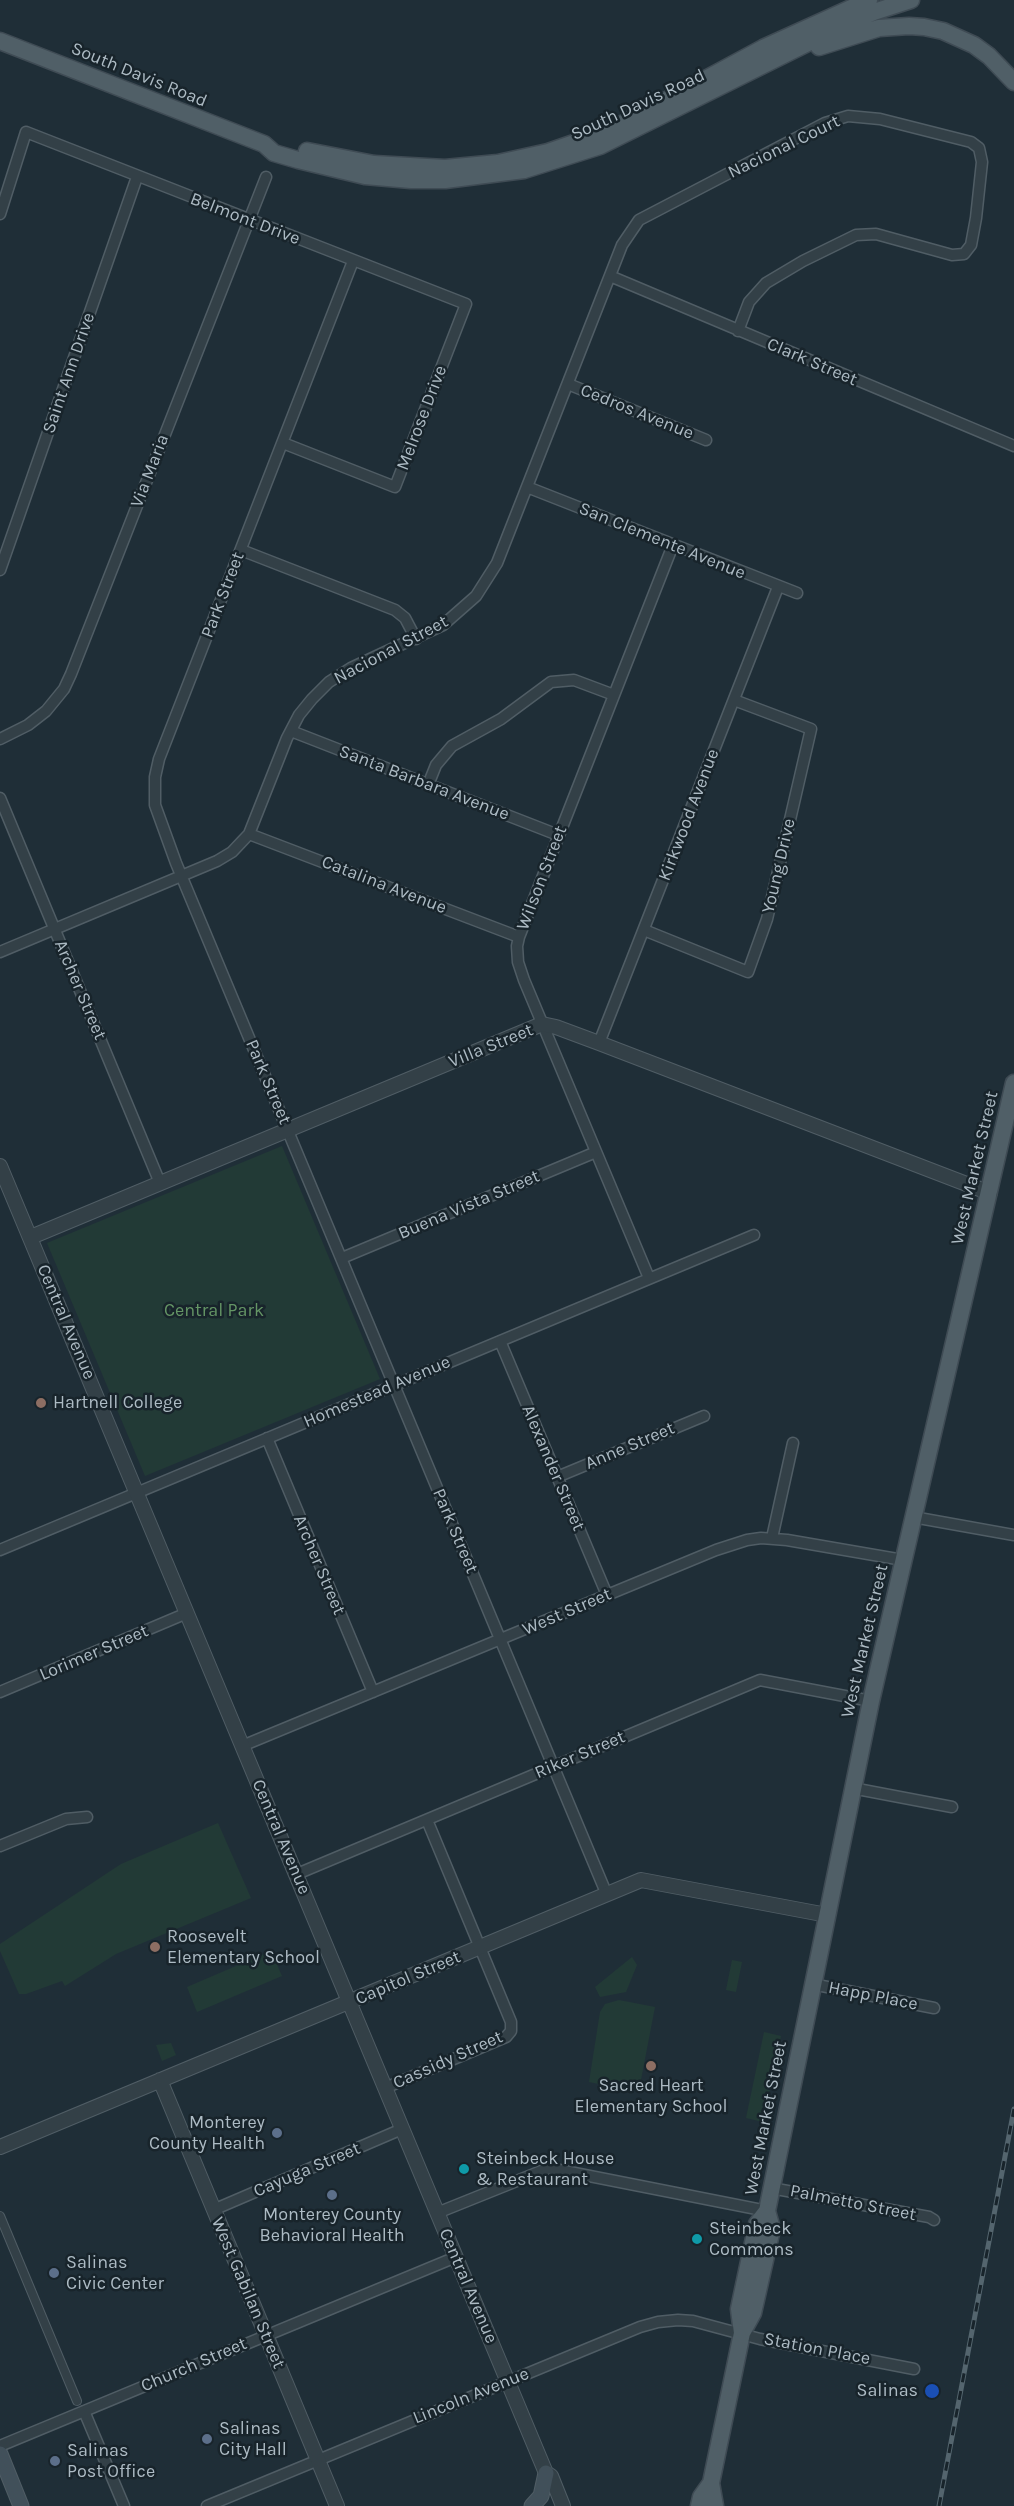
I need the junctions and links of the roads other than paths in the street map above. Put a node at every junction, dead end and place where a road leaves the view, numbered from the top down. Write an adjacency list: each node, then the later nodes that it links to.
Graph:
1 (844, 0): 5 (main road)
2 (869, 0): 5 (main road, South Davis Road)
3 (911, 0): 5 (main road, South Davis Road)
4 (0, 41): 5 (main road, South Davis Road)
5 (765, 56): 6 (main road)
6 (1014, 82)
7 (137, 177): 9 (street, Belmont Drive); 10 (street, Belmont Drive); 22 (street, Saint Ann Drive)
8 (266, 177): 10 (street, Via Maria)
9 (0, 214)
10 (248, 220): 11 (street, Belmont Drive); 29 (street, Via Maria)
11 (353, 261): 13 (street, Belmont Drive); 17 (street, Park Street)
12 (610, 276): 14 (street, Clark Street); 14 (street, Nacional Court); 15 (street, Nacional Street)
13 (466, 304): 17 (street, Melrose Drive)
14 (738, 331): 18 (street, Clark Street)
15 (568, 384): 16 (street, Cedros Avenue); 19 (street, Nacional Street)
16 (706, 440)
17 (283, 443): 21 (street, Park Street)
18 (1014, 446)
19 (527, 487): 20 (street, San Clemente Avenue); 25 (street, Nacional Street)
20 (673, 545): 23 (street, San Clemente Avenue); 26 (street, Wilson Street)
21 (241, 549): 25 (street); 34 (street, Park Street)
22 (0, 570)
23 (778, 587): 24 (street, San Clemente Avenue); 27 (street, Kirkwood Avenue)
24 (797, 593)
25 (416, 639): 28 (street, Nacional Street)
26 (614, 695): 30 (street); 33 (street, Wilson Street)
27 (734, 700): 36 (street, Kirkwood Avenue); 36 (street, Young Drive)
28 (291, 731): 30 (street, Santa Barbara Avenue); 32 (street, Nacional Street)
29 (0, 739)
30 (428, 785): 33 (street, Santa Barbara Avenue)
31 (0, 798): 35 (street, Archer Street)
32 (249, 834): 34 (street, Nacional Street); 37 (street, Catalina Avenue)
33 (558, 835): 37 (street, Wilson Street)
34 (182, 876): 35 (street, Nacional Street); 42 (street, Park Street)
35 (54, 929): 38 (street, Nacional Street); 45 (street, Archer Street)
36 (644, 930): 40 (street, Kirkwood Avenue)
37 (519, 937): 39 (street, Wilson Street)
38 (0, 952)
39 (542, 1024): 40 (street, Villa Street); 42 (street, Villa Street); 43 (street, Wilson Street)
40 (599, 1042): 46 (street, Villa Street)
41 (1014, 1083): 46 (main road, West Market Street)
42 (288, 1131): 45 (street, Villa Street); 49 (street, Park Street)
43 (596, 1152): 49 (street, Buena Vista Street); 50 (street, Wilson Street)
44 (0, 1166): 48 (street, Central Avenue)
45 (160, 1183): 48 (street, Villa Street)
46 (990, 1193): 58 (main road, West Market Street)
47 (754, 1235): 50 (street, Homestead Avenue)
48 (31, 1238): 57 (street, Central Avenue)
49 (342, 1258): 52 (street, Park Street)
50 (649, 1278): 51 (street, Homestead Avenue)
51 (500, 1341): 52 (street, Homestead Avenue); 56 (street, Alexander Street)
52 (394, 1385): 54 (street, Homestead Avenue); 65 (street, Park Street)
53 (704, 1416): 56 (street, Anne Street)
54 (267, 1438): 57 (street, Homestead Avenue); 67 (street, Archer Street)
55 (792, 1443): 60 (street)
56 (557, 1477): 63 (street, Alexander Street)
57 (137, 1492): 61 (street, Homestead Avenue); 64 (street, Central Avenue)
58 (913, 1517): 59 (street); 62 (main road, West Market Street)
59 (1014, 1535)
60 (772, 1538): 62 (street, West Street); 63 (street, West Street)
61 (0, 1550)
62 (903, 1560): 68 (main road, West Market Street)
63 (607, 1595): 65 (street, West Street)
64 (187, 1613): 66 (street, Lorimer Street); 69 (street, Central Avenue)
65 (501, 1640): 67 (street, West Street); 70 (street, Park Street)
66 (0, 1692)
67 (373, 1692): 69 (street, West Street)
68 (871, 1701): 70 (street, Riker Street); 71 (main road, West Market Street)
69 (242, 1746): 76 (street, Central Avenue)
70 (554, 1766): 74 (street, Riker Street); 77 (street, Park Street)
71 (852, 1788): 72 (street); 78 (main road, West Market Street)
72 (952, 1807)
73 (87, 1817): 75 (street)
74 (427, 1820): 76 (street, Riker Street); 79 (street)
75 (0, 1846)
76 (297, 1874): 81 (street, Central Avenue)
77 (607, 1894): 78 (street, Capitol Street); 79 (street, Capitol Street)
78 (827, 1915): 80 (main road, West Market Street)
79 (480, 1948): 81 (street, Capitol Street); 84 (street, Cassidy Street)
80 (812, 1984): 82 (street, Happ Place); 87 (main road, West Market Street)
81 (350, 2002): 83 (street, Capitol Street); 84 (street, Central Avenue)
82 (934, 2008)
83 (160, 2080): 86 (street, Capitol Street); 88 (street, West Gabilan Street)
84 (385, 2088): 85 (street, Central Avenue)
85 (402, 2129): 88 (street, Cayuga Street); 90 (street, Central Avenue)
86 (0, 2146)
87 (771, 2188): 89 (main road, West Market Street); 92 (street, Palmetto Street)
88 (213, 2210): 95 (street, West Gabilan Street)
89 (766, 2211): 90 (street); 94 (main road, West Market Street)
90 (437, 2213): 93 (street, Central Avenue)
91 (0, 2216): 98 (street)
92 (934, 2220)
93 (456, 2257): 95 (street, Church Street); 97 (street, Central Avenue)
94 (742, 2333): 96 (street, Station Place); 97 (street, Lincoln Avenue); 104 (main road, West Market Street)
95 (266, 2335): 99 (street, Church Street); 102 (street, West Gabilan Street)
96 (914, 2369)
97 (508, 2381): 102 (street, Lincoln Avenue); 103 (street, Central Avenue)
98 (77, 2401)
99 (84, 2411): 100 (street, Church Street); 106 (street)
100 (0, 2446)
101 (0, 2454): 105 (main road)
102 (318, 2461): 107 (street, Lincoln Avenue); 108 (street, West Gabilan Street)
103 (546, 2473): 109 (main road); 110 (street, Central Avenue)
104 (705, 2500)
105 (21, 2506)
106 (124, 2506)
107 (207, 2506)
108 (337, 2506)
109 (532, 2506)
110 (563, 2506)

